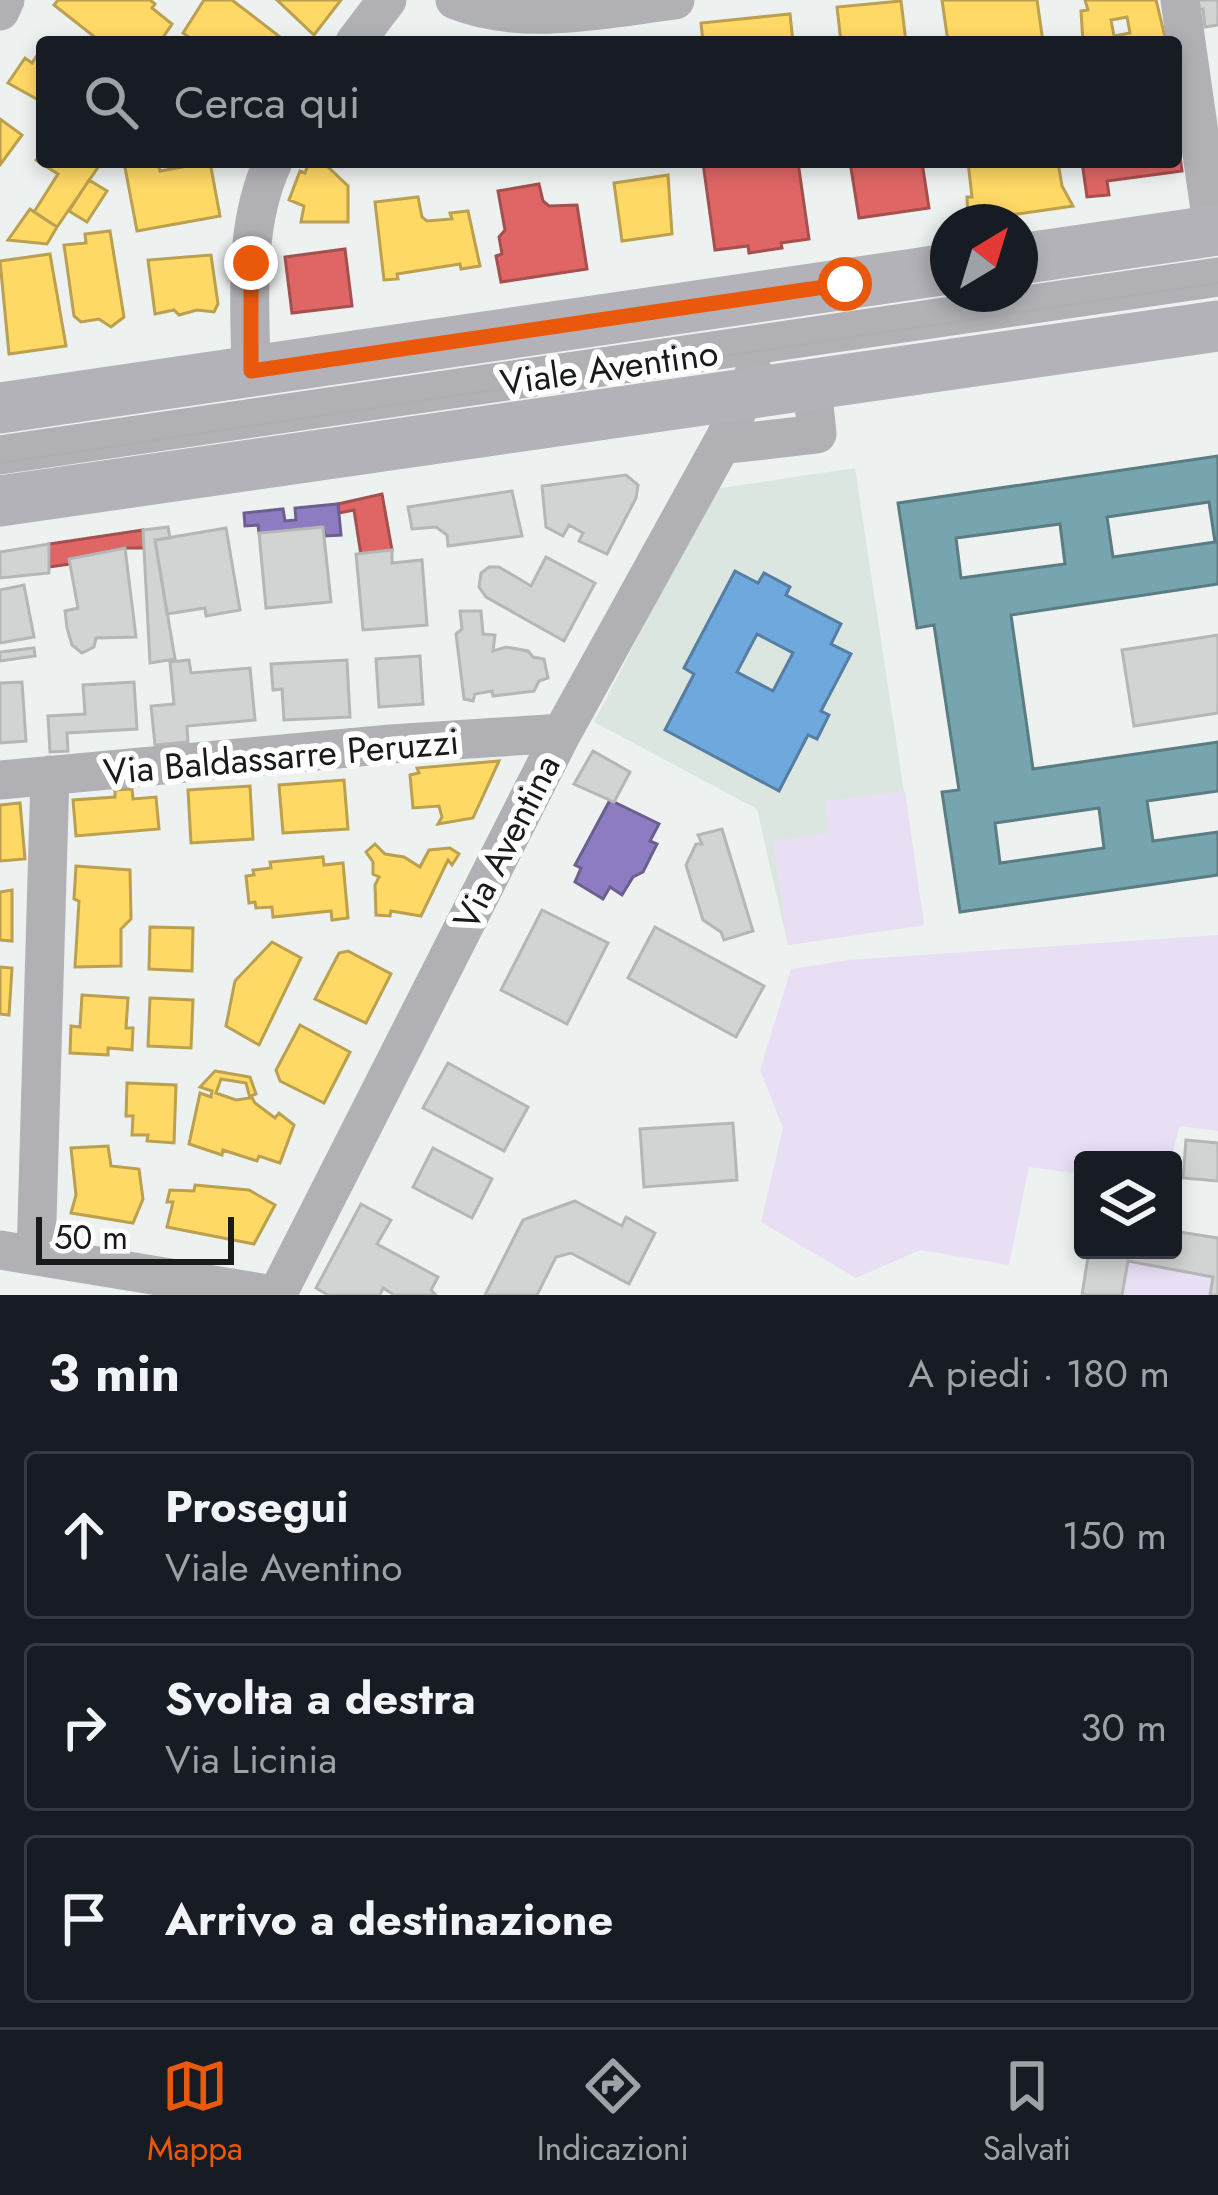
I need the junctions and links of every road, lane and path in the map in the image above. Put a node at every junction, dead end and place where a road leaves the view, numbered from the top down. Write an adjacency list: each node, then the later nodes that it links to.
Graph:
1 (5, 0): 6 (street)
2 (387, 0): 7 (street)
3 (455, 0): 4 (street)
4 (675, 0)
5 (1180, 0): 9 (street)
6 (0, 10)
7 (360, 36)
8 (271, 168): 15 (street)
9 (1216, 246): 10 (main road); 14 (street, Viale Aventino)
10 (1038, 258)
11 (930, 272): 12 (main road, Viale Aventino)
12 (789, 292): 14 (street, Via Aventina); 15 (main road, Viale Aventino)
13 (1218, 326): 16 (main road, Viale Aventino)
14 (767, 345): 17 (street, Via Aventina); 20 (street, Viale Aventino)
15 (251, 371): 18 (main road, Viale Aventino)
16 (812, 385): 17 (main road, Viale Aventino); 19 (street)
17 (744, 394): 19 (street, Via Aventina); 21 (main road, Viale Aventino)
18 (0, 408)
19 (721, 445): 22 (street, Via Aventina)
20 (0, 455)
21 (0, 501)
22 (562, 733): 23 (street, Via Baldassarre Peruzzi); 27 (street, Via Aventina)
23 (50, 775): 24 (street, Via Baldassarre Peruzzi); 25 (street)
24 (0, 780)
25 (18, 1253): 26 (street)
26 (89, 1280): 27 (street)
27 (275, 1295)

